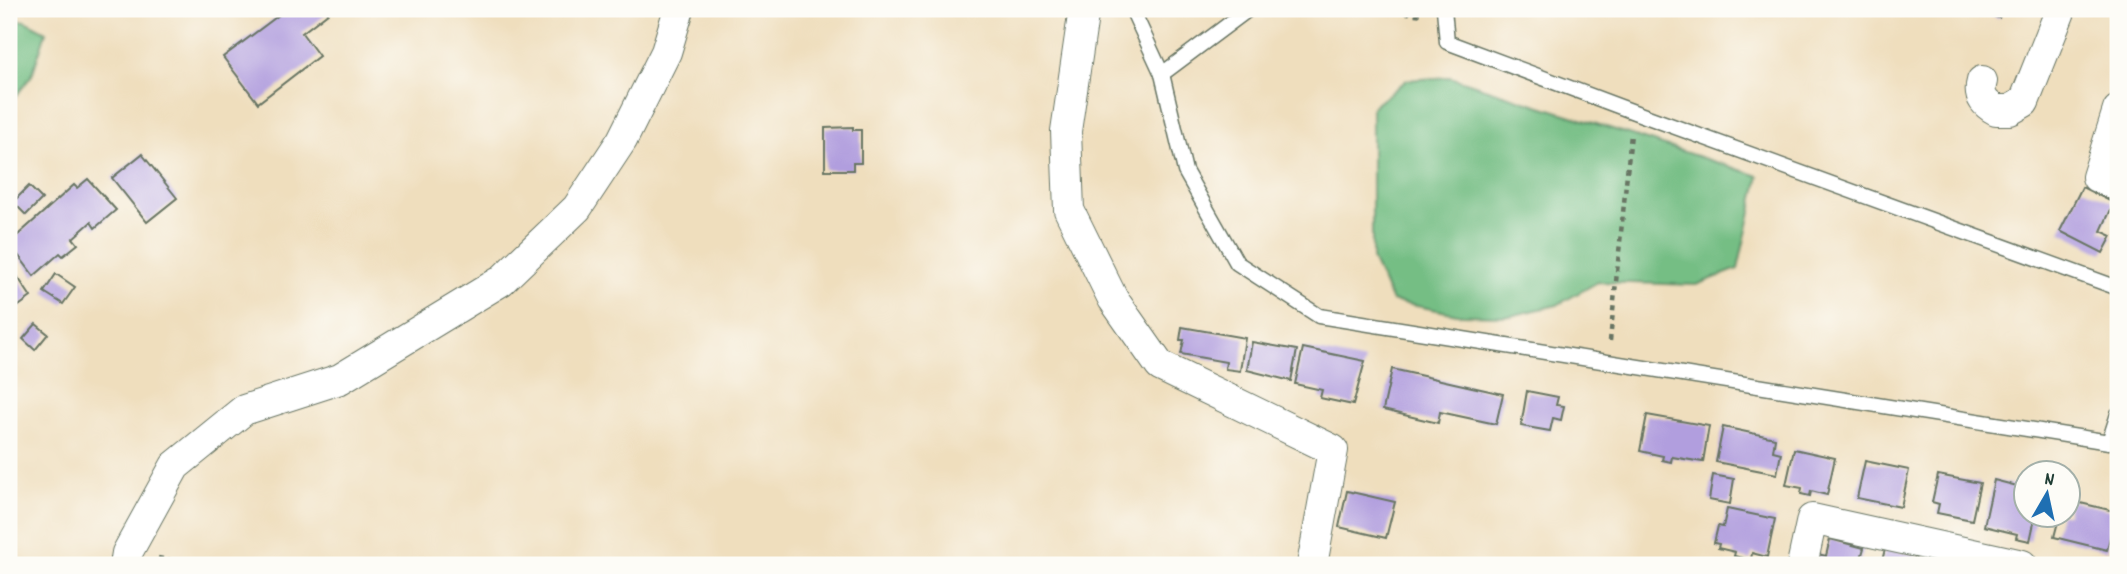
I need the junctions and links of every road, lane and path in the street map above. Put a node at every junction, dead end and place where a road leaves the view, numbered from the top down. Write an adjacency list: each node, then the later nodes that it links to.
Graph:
1 (679, 9): 16 (street)
2 (1084, 9): 18 (street)
3 (1132, 9): 8 (lane)
4 (1249, 9): 8 (lane)
5 (1376, 9): 7 (path)
6 (2061, 9): 9 (street)
7 (1444, 14): 11 (lane)
8 (1162, 74): 14 (lane)
9 (1982, 81)
10 (2118, 110): 12 (street)
11 (1634, 112): 13 (lane); 14 (path)
12 (2118, 186)
13 (2118, 288)
14 (1608, 362): 15 (lane)
15 (2118, 414)
16 (126, 559): 17 (path)
17 (198, 565)
18 (1312, 565)
19 (1802, 565): 20 (street)
20 (2022, 565)

